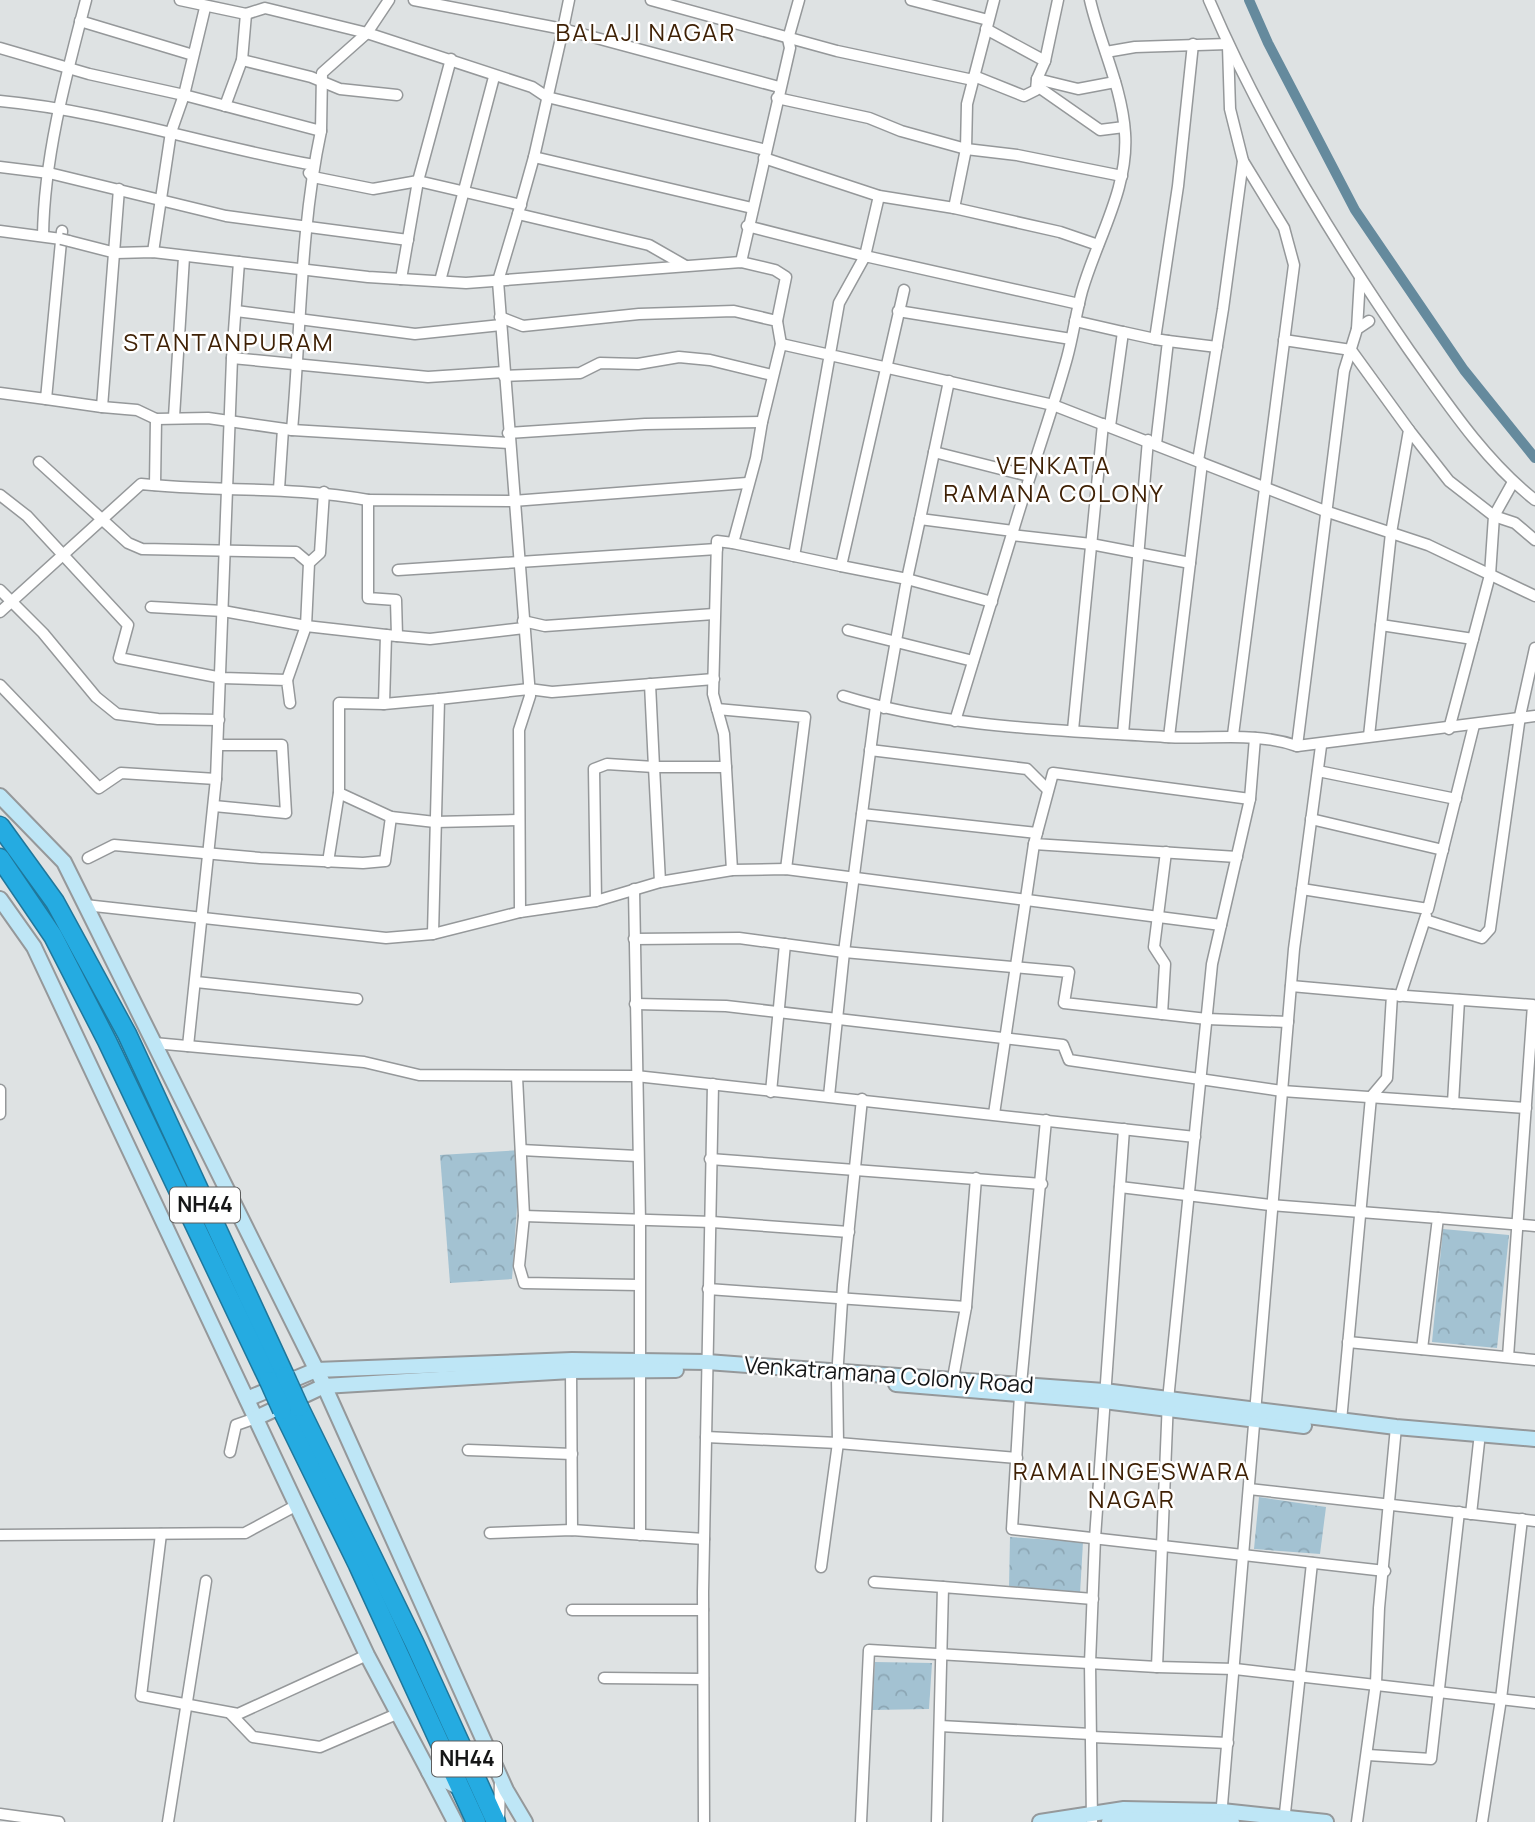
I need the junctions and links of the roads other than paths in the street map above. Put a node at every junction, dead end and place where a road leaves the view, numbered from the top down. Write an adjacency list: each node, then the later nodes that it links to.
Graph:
1 (86, 0): 15 (street)
2 (180, 0): 13 (street)
3 (389, 0): 18 (street)
4 (414, 0): 17 (street)
5 (569, 0): 17 (street)
6 (651, 0): 19 (street)
7 (799, 0): 19 (street)
8 (911, 0): 16 (street)
9 (994, 0): 16 (street)
10 (1058, 0): 27 (street)
11 (1090, 0): 23 (street)
12 (1209, 0): 21 (street)
13 (205, 8): 14 (street); 24 (street)
14 (246, 14): 18 (street); 26 (street)
15 (80, 21): 24 (street); 28 (street)
16 (987, 25): 27 (street); 30 (street)
17 (563, 29): 34 (street); 37 (street)
18 (367, 33): 25 (street); 33 (street)
19 (788, 39): 30 (street); 34 (street)
20 (1193, 44): 21 (street); 23 (street); 91 (street)
21 (1228, 44): 47 (street); 75 (street)
22 (0, 48): 28 (street)
23 (1106, 52): 32 (street)
24 (193, 55): 35 (street)
25 (451, 59): 29 (street); 52 (street)
26 (242, 60): 33 (street); 40 (street)
27 (1045, 61): 31 (street)
28 (67, 68): 35 (street); 39 (street)
29 (494, 77): 37 (street); 54 (street)
30 (973, 78): 31 (street); 44 (street)
31 (1037, 82): 32 (street); 41 (street)
32 (1115, 82): 41 (street)
33 (321, 83): 36 (street); 42 (street)
34 (778, 93): 44 (street); 45 (street)
35 (184, 95): 40 (street); 43 (street)
36 (397, 95)
37 (547, 97): 45 (street); 46 (street)
38 (0, 101): 39 (street)
39 (61, 106): 43 (street); 50 (street)
40 (225, 106): 42 (street)
41 (1124, 127): 51 (street)
42 (321, 131): 49 (street)
43 (171, 132): 49 (street); 56 (street)
44 (966, 149): 51 (street); 58 (street)
45 (765, 154): 55 (street); 57 (street)
46 (534, 157): 57 (street); 59 (street)
47 (1243, 161): 92 (street); 95 (street)
48 (0, 167): 50 (street)
49 (313, 171): 52 (street); 61 (street)
50 (49, 173): 53 (street); 63 (street)
51 (1122, 176): 66 (street)
52 (418, 181): 54 (street); 65 (street)
53 (119, 189): 56 (street); 67 (street)
54 (463, 191): 59 (street); 77 (street)
55 (879, 196): 58 (street); 69 (street)
56 (160, 198): 61 (street); 68 (street)
57 (752, 208): 60 (street)
58 (954, 208): 66 (street)
59 (519, 209): 73 (street); 78 (street)
60 (747, 226): 69 (street); 72 (street)
61 (307, 228): 65 (street); 74 (street)
62 (0, 231): 63 (street)
63 (43, 236): 64 (street)
64 (63, 237): 67 (street); 105 (street)
65 (408, 240): 76 (street)
66 (1098, 245): 80 (street)
67 (114, 252): 68 (street); 107 (street)
68 (153, 252): 70 (street)
69 (865, 256): 80 (street); 97 (street)
70 (184, 257): 71 (street); 108 (street)
71 (239, 262): 74 (street); 81 (street)
72 (741, 262): 73 (street); 85 (street)
73 (684, 265): 78 (street)
74 (303, 269): 76 (street); 83 (street)
75 (1360, 278): 88 (street); 121 (street)
76 (401, 279): 77 (street)
77 (440, 281): 78 (street)
78 (498, 281): 84 (street)
79 (904, 290): 82 (street)
80 (1079, 304): 86 (street)
81 (236, 311): 83 (street); 98 (street)
82 (898, 311): 90 (street); 100 (street)
83 (300, 319): 84 (street); 99 (street)
84 (500, 321): 85 (street); 101 (street)
85 (777, 321): 94 (street)
86 (1075, 321): 89 (street); 90 (street)
87 (1369, 321): 88 (street)
88 (1357, 329): 96 (street)
89 (1123, 332): 91 (street); 112 (street)
90 (1071, 339): 106 (street)
91 (1155, 339): 93 (street)
92 (1284, 340): 96 (street); 124 (street)
93 (1168, 341): 95 (street); 116 (street)
94 (781, 344): 97 (street); 102 (street)
95 (1217, 347): 119 (street)
96 (1351, 350): 114 (street); 132 (street)
97 (830, 354): 100 (street); 145 (street)
98 (232, 358): 99 (street); 110 (street)
99 (298, 365): 101 (street); 113 (street)
100 (886, 367): 103 (street); 149 (street)
101 (504, 374): 102 (street); 115 (street)
102 (772, 375): 111 (street)
103 (949, 382): 106 (street); 117 (street)
104 (0, 393): 105 (street)
105 (46, 399): 107 (street)
106 (1053, 405): 112 (street); 120 (street)
107 (102, 407): 109 (street)
108 (174, 417): 109 (street); 110 (street)
109 (156, 419): 123 (street)
110 (228, 421): 113 (street); 125 (street)
111 (762, 422): 115 (street); 122 (street)
112 (1107, 425): 116 (street); 140 (street)
113 (287, 429): 115 (street); 126 (street)
114 (1409, 430): 133 (street); 137 (street)
115 (509, 438): 131 (street)
116 (1152, 442): 119 (street); 144 (street)
117 (934, 452): 120 (street); 135 (street)
118 (39, 462): 134 (street)
119 (1200, 462): 124 (street); 148 (street)
120 (1029, 476): 136 (street)
121 (1513, 482): 130 (street); 133 (street)
122 (747, 483): 131 (street); 139 (street)
123 (155, 485): 125 (street); 134 (street)
124 (1264, 487): 132 (street); 190 (street)
125 (226, 489): 126 (street); 142 (street)
126 (279, 489): 127 (street)
127 (324, 492): 129 (street); 147 (street)
128 (0, 495): 143 (street)
129 (368, 500): 131 (street); 165 (street)
130 (1535, 500)
131 (513, 501): 146 (street)
132 (1325, 510): 137 (street); 195 (street)
133 (1494, 516): 138 (street); 151 (street)
134 (103, 519): 142 (street); 143 (street)
135 (920, 519): 136 (street); 152 (street)
136 (1012, 533): 140 (street); 156 (street)
137 (1391, 533): 151 (street); 162 (street)
138 (1535, 540)
139 (733, 543): 141 (street); 145 (street)
140 (1091, 544): 144 (street); 188 (street)
141 (717, 549): 146 (street); 160 (street)
142 (223, 553): 147 (street); 158 (street)
143 (63, 555): 155 (street); 170 (street)
144 (1139, 555): 148 (street); 189 (street)
145 (794, 556): 149 (street)
146 (518, 562): 150 (street); 161 (street)
147 (309, 563): 163 (street)
148 (1190, 563): 192 (street)
149 (841, 566): 152 (street)
150 (398, 570)
151 (1490, 575): 154 (street); 166 (street)
152 (907, 579): 156 (street); 167 (street)
153 (0, 590): 155 (street)
154 (1535, 596)
155 (11, 601): 159 (street); 184 (street)
156 (992, 601): 169 (street)
157 (151, 607): 158 (street)
158 (223, 611): 163 (street); 170 (street)
159 (0, 612)
160 (714, 614): 161 (street); 171 (street)
161 (523, 625): 165 (street); 175 (street)
162 (1381, 625): 166 (street); 191 (street)
163 (306, 626): 165 (street); 172 (street)
164 (848, 630): 167 (street)
165 (391, 635): 179 (street)
166 (1473, 639): 187 (street)
167 (896, 642): 169 (street); 180 (street)
168 (1535, 648): 182 (street)
169 (973, 661): 185 (street)
170 (222, 678): 172 (street); 184 (street)
171 (714, 679): 173 (street); 181 (street)
172 (287, 680): 178 (street)
173 (650, 684): 175 (street); 198 (street)
174 (0, 685): 201 (street)
175 (529, 689): 177 (street); 211 (street)
176 (843, 696): 180 (street)
177 (439, 699): 179 (street); 212 (street)
178 (290, 702)
179 (384, 704): 203 (street)
180 (880, 707): 185 (street); 197 (street)
181 (717, 709): 199 (street); 223 (street)
182 (1520, 716): 183 (street); 186 (street); 237 (street)
183 (1535, 716)
184 (219, 720): 194 (street)
185 (955, 721): 188 (street)
186 (1474, 725): 187 (street); 206 (street)
187 (1449, 729): 191 (street)
188 (1073, 730): 189 (street)
189 (1123, 734): 192 (street)
190 (1233, 735): 192 (street); 193 (street)
191 (1368, 736): 196 (street)
192 (1169, 737)
193 (1255, 738): 195 (street); 205 (street)
194 (218, 745): 201 (street); 207 (street)
195 (1297, 746): 196 (street)
196 (1321, 746): 200 (street)
197 (870, 750): 202 (street); 208 (street)
198 (654, 767): 199 (street); 226 (street); 231 (street)
199 (726, 767): 224 (street)
200 (1318, 771): 206 (street); 210 (street)
201 (216, 779): 207 (street)
202 (1048, 790): 205 (street); 214 (street)
203 (339, 793): 209 (street); 222 (street)
204 (0, 796): 232 (street)
205 (1250, 799): 219 (street)
206 (1456, 799): 216 (street)
207 (214, 806): 217 (street)
208 (862, 814): 214 (street); 225 (street)
209 (391, 817): 212 (street); 222 (street)
210 (1311, 819): 216 (street); 228 (street)
211 (519, 820): 212 (street); 234 (street)
212 (435, 822): 239 (street)
213 (0, 826): 306 (highway, NH44)
214 (1037, 833): 215 (street)
215 (1034, 844): 218 (street); 230 (street)
216 (1443, 850): 233 (street)
217 (211, 852): 221 (street); 222 (street); 235 (street)
218 (1166, 852): 219 (street); 236 (street)
219 (1237, 857): 238 (street)
220 (0, 858): 306 (highway, NH44)
221 (88, 858)
222 (328, 862)
223 (786, 869): 224 (street); 225 (street)
224 (732, 870): 226 (street)
225 (853, 878): 230 (street); 242 (street)
226 (660, 882): 227 (street)
227 (634, 889): 231 (street); 240 (street)
228 (1302, 889): 233 (street); 245 (street)
229 (0, 899): 310 (street)
230 (1025, 900): 236 (street); 243 (street)
231 (596, 901): 234 (street)
232 (85, 905): 235 (street); 256 (street)
233 (1428, 909): 237 (street)
234 (520, 912): 239 (street)
235 (204, 917): 239 (street); 244 (street)
236 (1158, 917): 238 (street); 251 (street)
237 (1424, 920): 246 (street)
238 (1222, 925): 252 (street)
239 (433, 934)
240 (634, 939): 241 (street); 249 (street)
241 (785, 944): 242 (street); 250 (street)
242 (844, 952): 243 (street); 253 (street)
243 (1015, 967): 251 (street); 255 (street)
244 (196, 982): 247 (street); 257 (street)
245 (1291, 986): 246 (street); 254 (street)
246 (1396, 995): 248 (street); 266 (street)
247 (357, 999)
248 (1460, 1000): 268 (street); 271 (street)
249 (635, 1004): 250 (street); 258 (street)
250 (781, 1013): 253 (street); 264 (street)
251 (1162, 1014): 252 (street)
252 (1207, 1019): 254 (street); 260 (street)
253 (837, 1020): 255 (street); 265 (street)
254 (1288, 1022): 263 (street)
255 (1005, 1036): 260 (street); 270 (street)
256 (154, 1043): 257 (street); 303 (street)
257 (188, 1045): 259 (street)
258 (636, 1076): 259 (street); 261 (street); 276 (street)
259 (517, 1077): 275 (street)
260 (1200, 1079): 263 (street); 274 (street)
261 (713, 1084): 264 (street); 277 (street)
262 (0, 1090): 269 (street)
263 (1282, 1091): 266 (street); 283 (street)
264 (771, 1092): 265 (street)
265 (829, 1096): 267 (street)
266 (1371, 1097): 268 (street); 284 (street)
267 (862, 1099): 270 (street); 278 (street)
268 (1453, 1103): 271 (street)
269 (0, 1114)
270 (995, 1114): 272 (street)
271 (1528, 1114): 289 (street)
272 (1046, 1120): 273 (street); 280 (street)
273 (1124, 1129): 274 (street); 281 (street)
274 (1195, 1137): 282 (street)
275 (521, 1150): 276 (street); 285 (street)
276 (637, 1156): 287 (street)
277 (710, 1159): 278 (street); 288 (street)
278 (855, 1169): 279 (street); 291 (street)
279 (976, 1178): 280 (street); 295 (street)
280 (1042, 1184): 308 (street)
281 (1120, 1187): 282 (street); 309 (street)
282 (1189, 1196): 283 (street); 311 (street)
283 (1270, 1205): 284 (street); 313 (street)
284 (1361, 1213): 286 (street); 296 (street)
285 (524, 1216): 287 (street); 292 (street)
286 (1438, 1217): 289 (street); 297 (street)
287 (640, 1222): 288 (street); 292 (street)
288 (712, 1222): 291 (street); 293 (street)
289 (1517, 1224): 290 (street); 298 (street)
290 (1535, 1226)
291 (849, 1232): 294 (street)
292 (639, 1285): 300 (street)
293 (708, 1289): 294 (street); 302 (street)
294 (843, 1296): 295 (street); 304 (street)
295 (966, 1307): 305 (street)
296 (1348, 1342): 297 (street); 315 (street)
297 (1422, 1349): 298 (street)
298 (1508, 1357): 299 (street)
299 (1535, 1360)
300 (638, 1365): 301 (street, Venkatramana Colony Road); 302 (street, Venkatramana Colony Road); 337 (street)
301 (571, 1366): 303 (street, Venkatramana Colony Road); 307 (street); 324 (street)
302 (707, 1366): 304 (street, Venkatramana Colony Road); 317 (street)
303 (316, 1370): 307 (street); 310 (street, Venkatramana Colony Road)
304 (838, 1374): 305 (street, Venkatramana Colony Road); 308 (street); 319 (street)
305 (953, 1378): 308 (street, Venkatramana Colony Road)
306 (277, 1379): 312 (highway, NH44, bridge)
307 (324, 1387): 314 (street); 371 (street)
308 (1021, 1389): 309 (street, Venkatramana Colony Road); 325 (street)
309 (1104, 1396): 311 (street, Venkatramana Colony Road); 338 (street)
310 (247, 1399): 314 (street)
311 (1169, 1405): 313 (street, Venkatramana Colony Road); 340 (street)
312 (291, 1409): 372 (highway, NH44); 383 (highway, NH44)
313 (1253, 1415): 315 (street, Venkatramana Colony Road); 316 (street); 326 (street)
314 (256, 1418): 323 (street); 327 (street)
315 (1341, 1421): 316 (street, Venkatramana Colony Road)
316 (1396, 1431): 318 (street, Venkatramana Colony Road); 320 (street); 328 (street)
317 (706, 1437): 319 (street); 339 (street)
318 (1535, 1439)
319 (838, 1443): 325 (street); 343 (street)
320 (1479, 1443): 321 (street); 330 (street)
321 (1535, 1447)
322 (468, 1450): 324 (street)
323 (230, 1452)
324 (572, 1454): 333 (street)
325 (1017, 1458): 338 (street)
326 (1249, 1489): 328 (street); 341 (street)
327 (297, 1505): 335 (street); 351 (street)
328 (1390, 1505): 329 (street); 344 (street)
329 (1459, 1512): 330 (street); 360 (street)
330 (1471, 1514): 331 (street)
331 (1522, 1519): 332 (street); 361 (street)
332 (1535, 1521)
333 (572, 1530): 334 (street); 337 (street)
334 (490, 1533)
335 (161, 1534): 336 (street); 363 (street)
336 (0, 1535)
337 (639, 1535): 339 (street)
338 (1095, 1538): 340 (street); 348 (street)
339 (704, 1539): 350 (street)
340 (1164, 1546): 341 (street); 354 (street)
341 (1244, 1555): 342 (street); 355 (street)
342 (1312, 1563): 344 (street); 356 (street)
343 (821, 1567)
344 (1385, 1571): 359 (street)
345 (206, 1581): 363 (street)
346 (874, 1582): 347 (street)
347 (943, 1587): 348 (street); 352 (street)
348 (1093, 1600): 353 (street)
349 (572, 1610): 350 (street)
350 (703, 1610): 358 (street)
351 (367, 1654): 364 (street); 365 (street)
352 (942, 1654): 353 (street); 366 (street); 386 (street)
353 (1090, 1663): 354 (street); 367 (street)
354 (1157, 1667): 355 (street)
355 (1235, 1669): 356 (street); 368 (street)
356 (1301, 1676): 359 (street); 378 (street)
357 (604, 1678): 358 (street)
358 (703, 1679): 385 (street)
359 (1376, 1683): 360 (street); 369 (street)
360 (1438, 1692): 361 (street); 369 (street)
361 (1501, 1699): 362 (street); 392 (street)
362 (1535, 1703)
363 (185, 1704): 364 (street); 380 (street)
364 (230, 1713): 365 (street)
365 (399, 1713): 370 (street)
366 (940, 1727): 367 (street); 387 (street)
367 (1092, 1736): 368 (street); 376 (street)
368 (1227, 1743): 377 (street)
369 (1368, 1755): 391 (street)
370 (429, 1772): 372 (street); 381 (street)
371 (500, 1777): 383 (street); 384 (street)
372 (460, 1788): 382 (highway, NH44)
373 (0, 1814): 379 (street)
374 (1164, 1815): 375 (street); 376 (street); 389 (street)
375 (1204, 1816): 377 (street)
376 (1091, 1818): 388 (street)
377 (1225, 1818): 378 (street)
378 (1284, 1819): 390 (street)
379 (59, 1822)
380 (168, 1822)
381 (455, 1822)
382 (475, 1822)
383 (498, 1822)
384 (524, 1822)
385 (704, 1822)
386 (861, 1822)
387 (936, 1822)
388 (1040, 1822)
389 (1109, 1822)
390 (1326, 1822)
391 (1357, 1822)
392 (1482, 1822)

